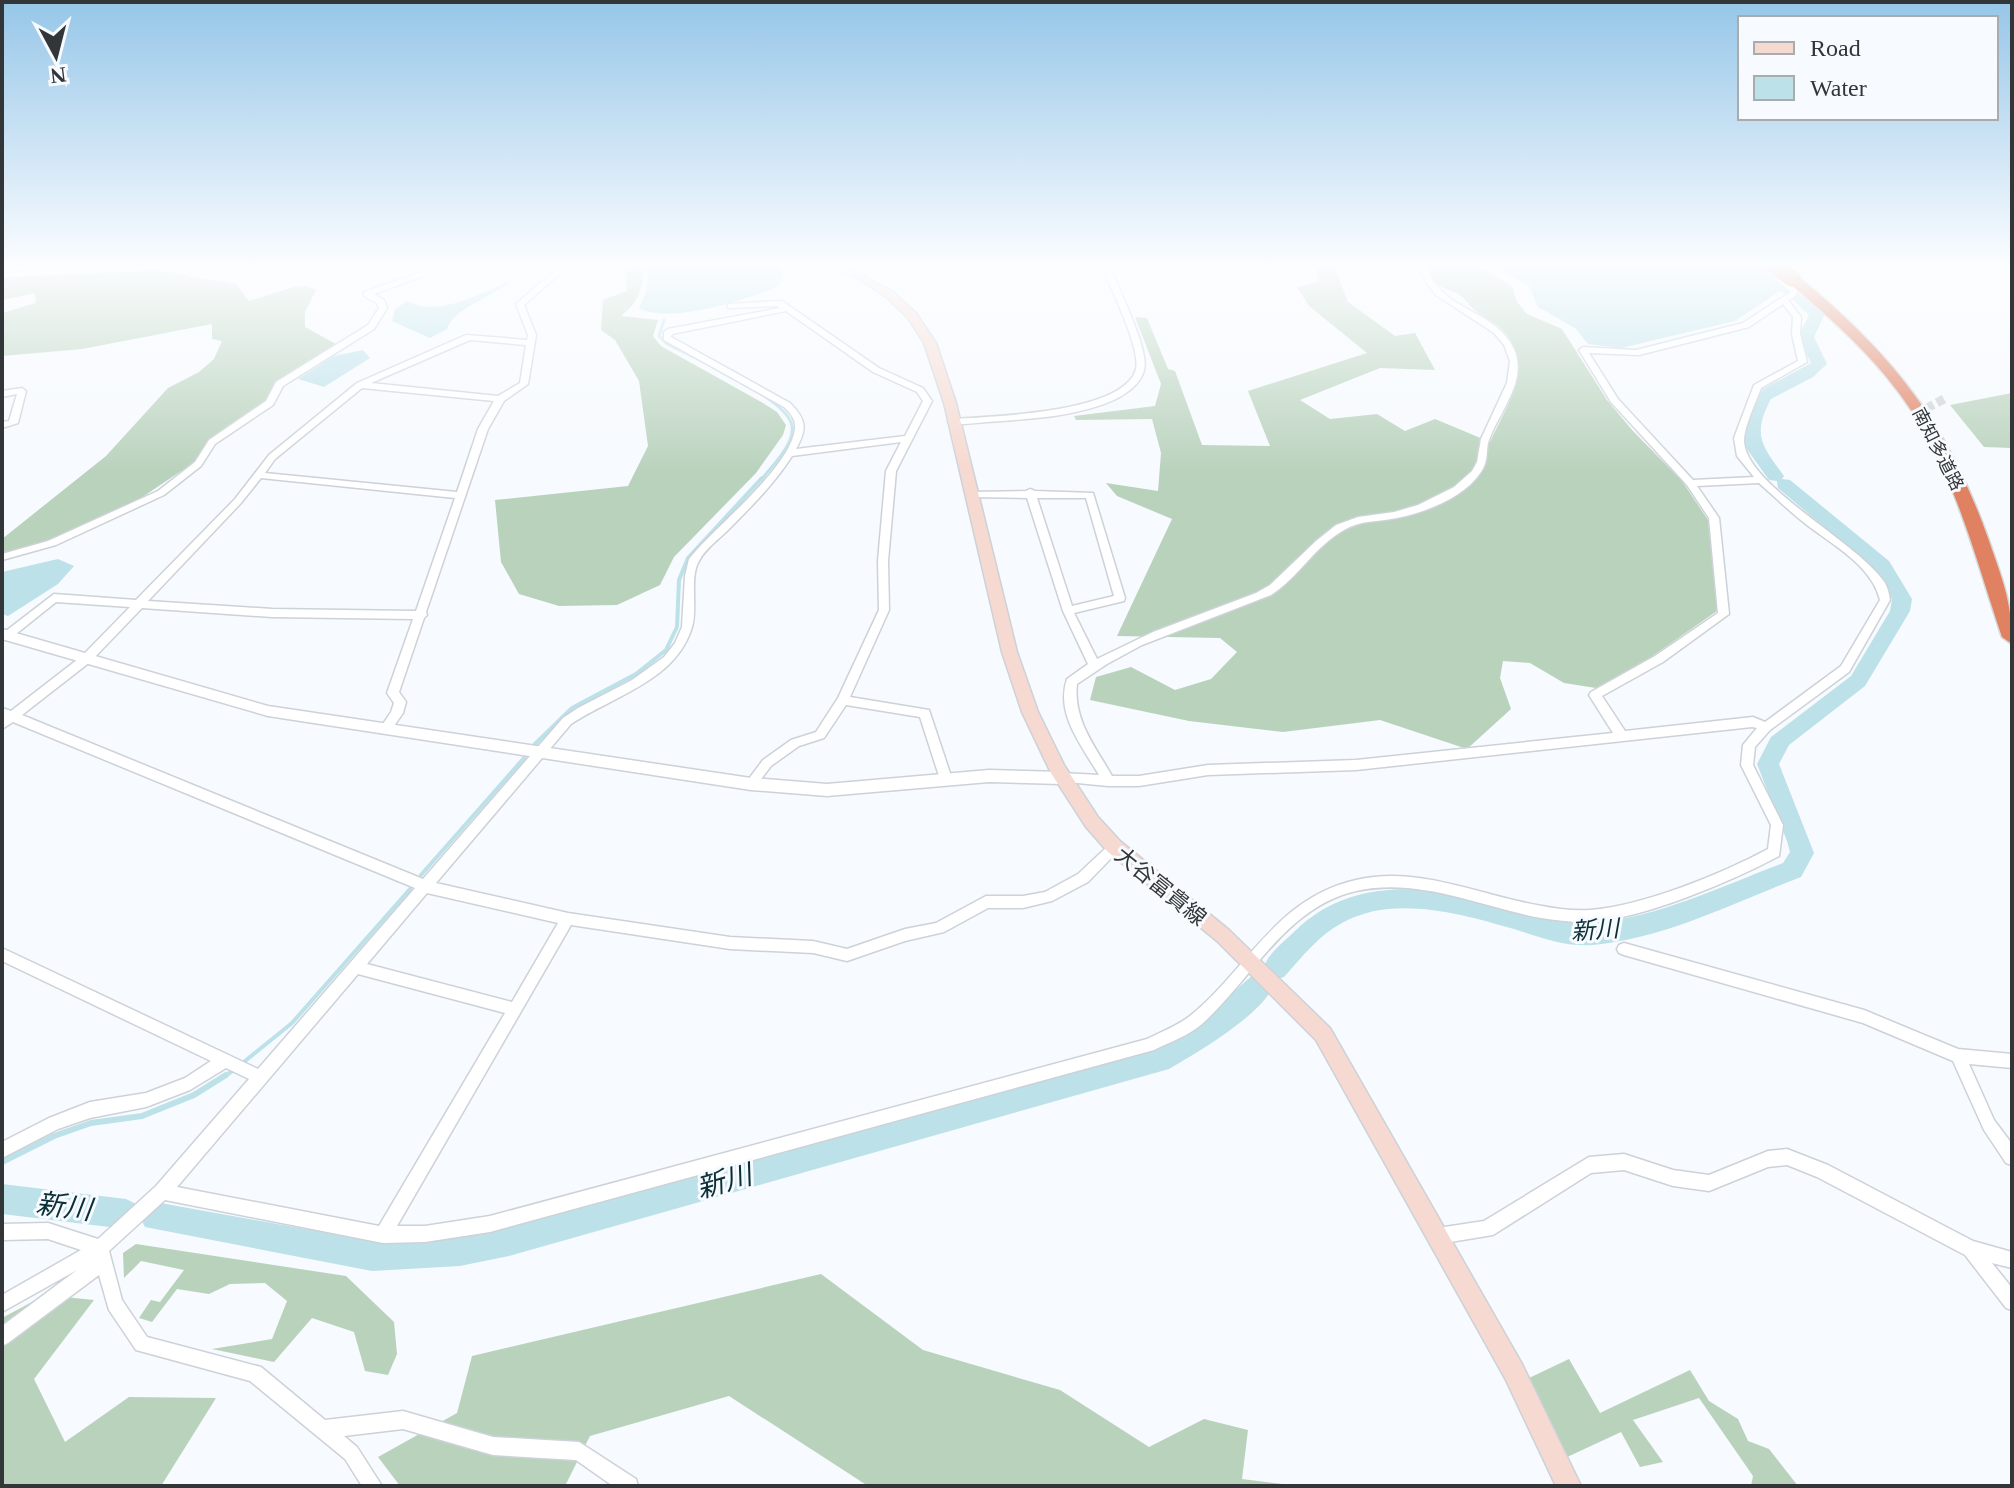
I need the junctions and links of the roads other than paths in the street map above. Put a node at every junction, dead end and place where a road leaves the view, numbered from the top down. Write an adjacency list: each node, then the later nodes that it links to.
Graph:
1 (359, 334): 26 (street)
2 (532, 334): 12 (street)
3 (668, 334): 19 (street)
4 (823, 334): 18 (street)
5 (926, 334): 16 (main road, 大谷富貴線)
6 (1131, 334): 16 (street)
7 (1500, 334): 34 (street)
8 (1708, 334): 22 (street)
9 (1796, 334): 21 (street)
10 (1855, 334): 32 (highway, 南知多道路)
11 (1868, 334): 27 (highway, 南知多道路)
12 (531, 343): 13 (street); 15 (street)
13 (360, 385): 15 (street); 20 (street)
14 (2, 394): 17 (street)
15 (500, 399): 25 (street)
16 (953, 422): 24 (main road, 大谷富貴線)
17 (2, 425)
18 (907, 439): 19 (street); 35 (street)
19 (791, 453): 40 (street)
20 (260, 475): 25 (street); 28 (street)
21 (1761, 480): 22 (street); 37 (street)
22 (1690, 483): 39 (street)
23 (1030, 492): 24 (street); 29 (street); 29 (street)
24 (972, 494): 41 (main road, 大谷富貴線)
25 (460, 495): 30 (street)
26 (2, 557)
27 (2012, 591)
28 (142, 603): 30 (street); 31 (street); 33 (street)
29 (1068, 611): 34 (street)
30 (422, 615): 38 (street)
31 (5, 634): 33 (street)
32 (2012, 637)
33 (86, 659): 36 (street); 38 (street)
34 (1094, 664): 43 (street)
35 (843, 700): 42 (street); 44 (street)
36 (5, 717): 46 (street)
37 (1766, 727): 39 (street); 50 (street)
38 (385, 730): 40 (street)
39 (1622, 737): 43 (street)
40 (541, 751): 44 (street); 46 (street)
41 (1061, 778): 42 (street); 43 (street); 45 (main road, 大谷富貴線)
42 (946, 779): 44 (street)
43 (1108, 781)
44 (751, 784)
45 (1114, 849): 47 (street); 50 (main road, 大谷富貴線)
46 (427, 887): 47 (street); 51 (street)
47 (568, 919): 52 (street)
48 (1624, 949): 53 (street)
49 (2, 954): 54 (street)
50 (1250, 961): 61 (street); 62 (main road, 大谷富貴線)
51 (358, 968): 52 (street); 56 (street)
52 (515, 1009): 61 (street)
53 (1958, 1056): 55 (street); 58 (street)
54 (224, 1061): 56 (street); 57 (street)
55 (2012, 1061)
56 (260, 1077): 59 (street)
57 (2, 1150)
58 (2012, 1157)
59 (162, 1192): 61 (street); 64 (street)
60 (2, 1232): 64 (street)
61 (383, 1235)
62 (1438, 1236): 63 (street); 72 (main road, 大谷富貴線)
63 (1971, 1249): 65 (street); 66 (street)
64 (101, 1255): 67 (street); 68 (street); 69 (street)
65 (2012, 1260)
66 (2012, 1302)
67 (2, 1304)
68 (2, 1337)
69 (324, 1429): 70 (street); 71 (street)
70 (373, 1486)
71 (629, 1486)
72 (1569, 1486)

